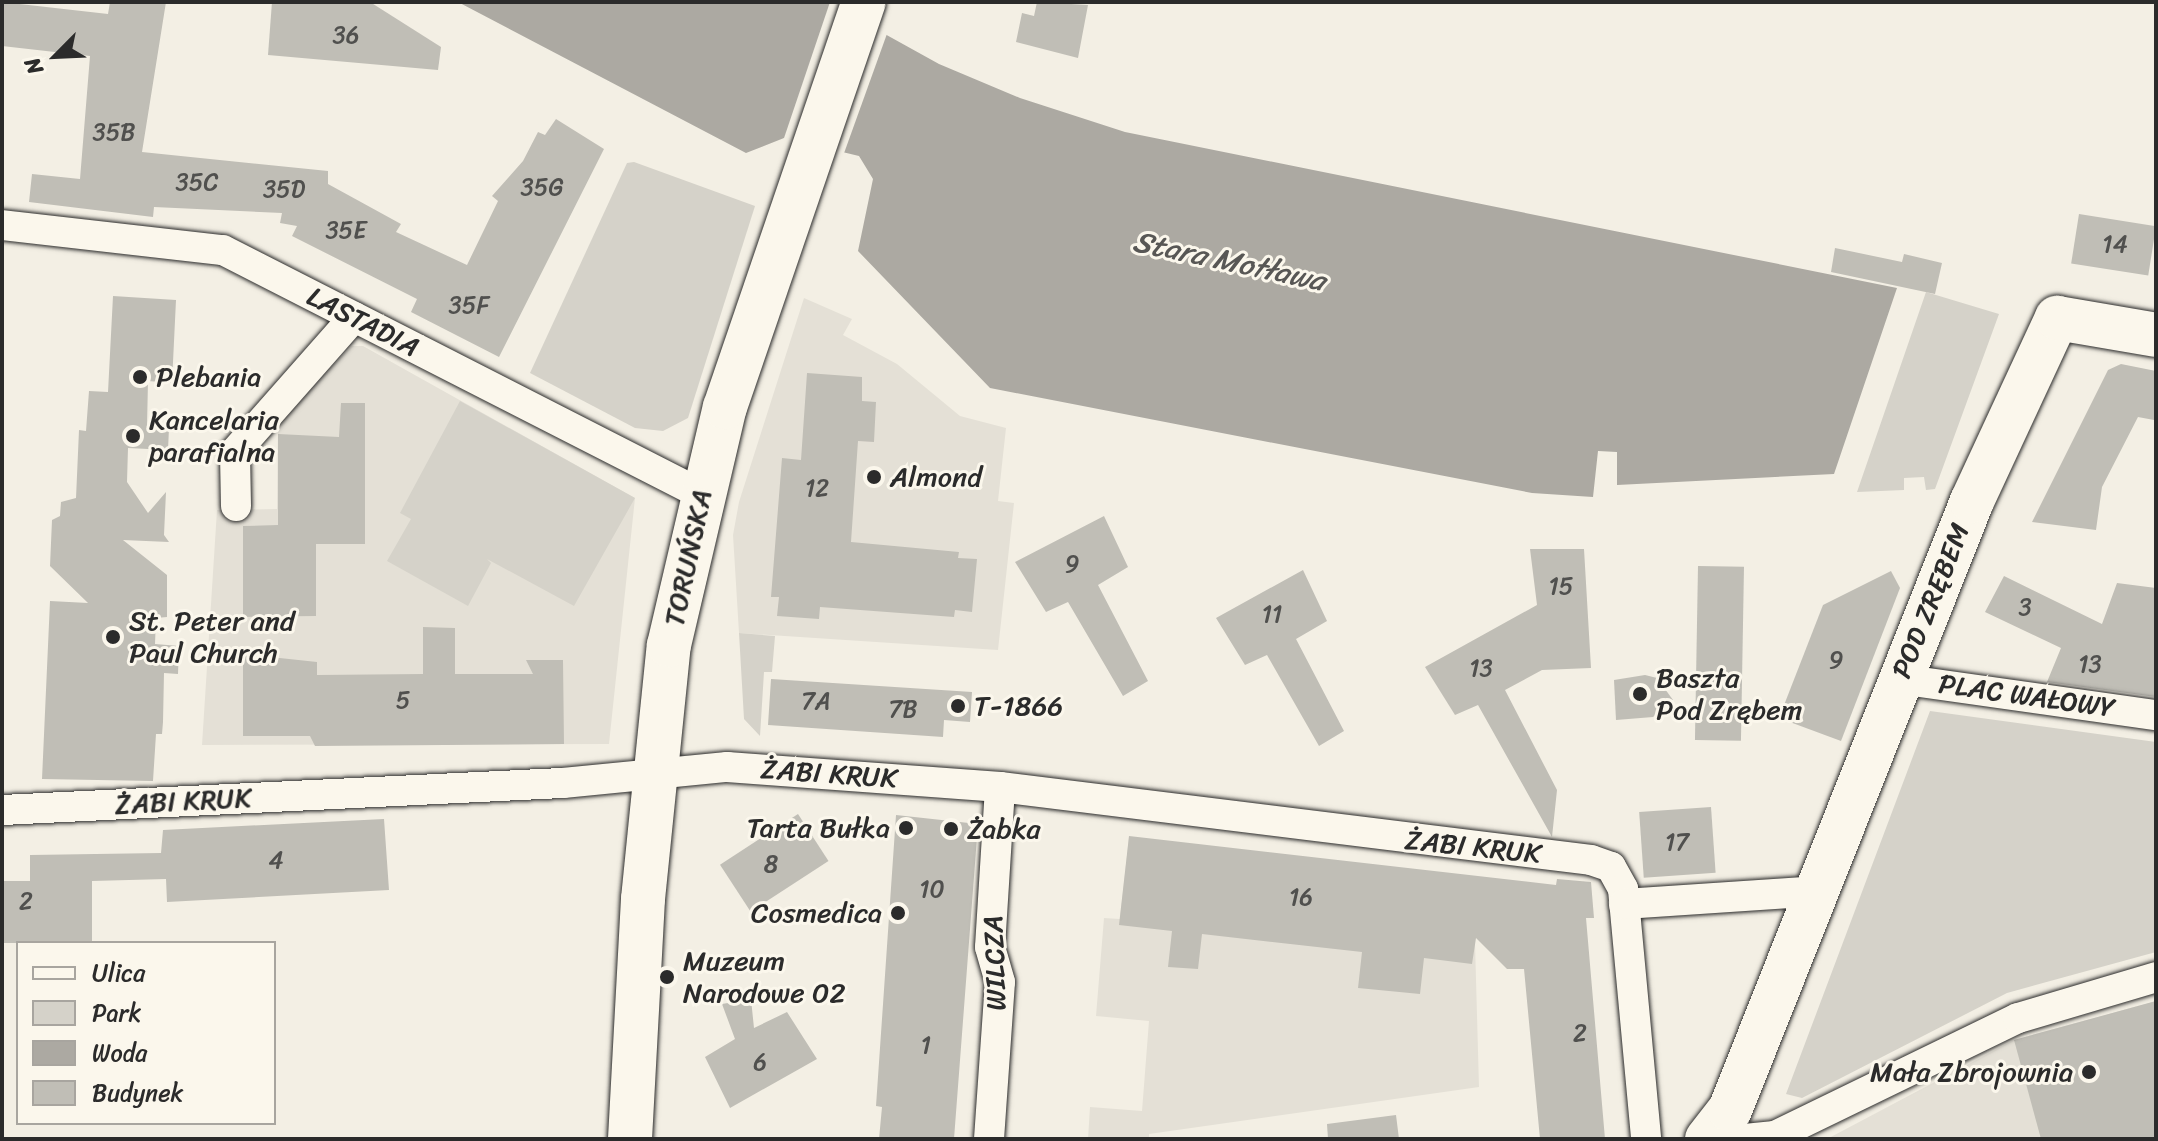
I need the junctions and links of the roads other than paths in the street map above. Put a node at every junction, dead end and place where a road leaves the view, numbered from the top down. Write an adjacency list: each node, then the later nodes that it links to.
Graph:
1 (864, 2): 5 (street, TORUŃSKA)
2 (2, 225): 3 (street, LASTADIA)
3 (354, 317): 5 (street, LASTADIA); 6 (street)
4 (2156, 335): 7 (street, POD ZRĘBEM)
5 (701, 494): 9 (street, TORUŃSKA)
6 (236, 506)
7 (1899, 679): 8 (street, PLAC WAŁOWY); 12 (street, POD ZRĘBEM)
8 (2156, 715)
9 (653, 772): 10 (street, ŻABI KRUK); 11 (street, ŻABI KRUK); 16 (street, TORUŃSKA)
10 (1000, 787): 13 (street, ŻABI KRUK); 17 (street, WILCZA)
11 (2, 810)
12 (1820, 891): 13 (street); 15 (street, POD ZRĘBEM)
13 (1624, 904): 18 (street)
14 (2156, 977): 15 (street)
15 (1729, 1132)
16 (630, 1139)
17 (989, 1139)
18 (1646, 1139)

